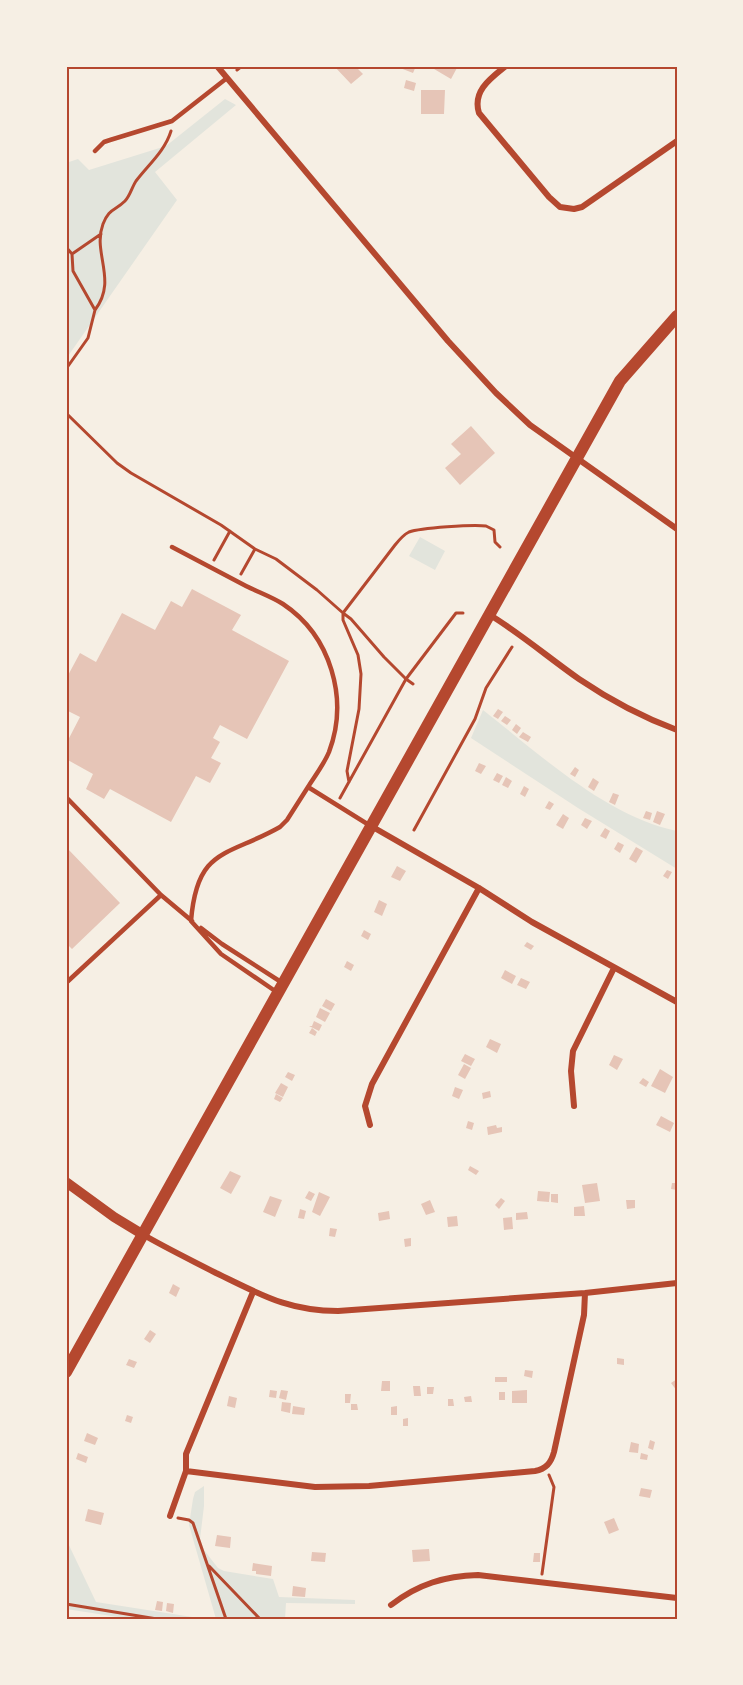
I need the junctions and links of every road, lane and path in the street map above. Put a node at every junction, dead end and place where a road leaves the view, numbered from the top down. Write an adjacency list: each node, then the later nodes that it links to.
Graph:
1 (217, 66): 5 (street)
2 (242, 66): 4 (path)
3 (506, 66): 7 (street)
4 (237, 70)
5 (227, 78): 6 (lane); 16 (street)
6 (172, 121): 8 (lane); 9 (path)
7 (677, 141)
8 (95, 152)
9 (101, 234): 11 (path); 12 (path)
10 (66, 247): 11 (path)
11 (72, 254): 12 (path)
12 (95, 310): 14 (path)
13 (677, 316): 16 (main road)
14 (66, 369)
15 (66, 413): 18 (path)
16 (577, 458): 17 (street); 26 (main road)
17 (677, 529)
18 (230, 531): 21 (path); 22 (path)
19 (172, 547): 34 (lane)
20 (500, 547): 24 (path)
21 (255, 549): 23 (path); 24 (path)
22 (215, 558)
23 (242, 573)
24 (343, 613): 28 (path); 33 (path)
25 (463, 613): 28 (path)
26 (490, 615): 32 (street); 37 (main road)
27 (512, 647): 31 (path)
28 (406, 679): 29 (path); 33 (path)
29 (413, 684)
30 (469, 716): 31 (path)
31 (475, 719): 38 (path)
32 (677, 730)
33 (349, 782): 36 (path)
34 (308, 787): 36 (lane); 41 (lane)
35 (66, 797): 40 (lane)
36 (336, 804): 37 (lane)
37 (371, 826): 39 (street); 44 (main road)
38 (414, 830)
39 (479, 888): 42 (street); 47 (street)
40 (160, 894): 41 (lane); 43 (lane)
41 (191, 921): 44 (lane); 44 (lane)
42 (614, 968): 45 (street); 46 (street)
43 (66, 983)
44 (281, 988): 49 (main road)
45 (677, 1002)
46 (574, 1106)
47 (370, 1125)
48 (66, 1182): 49 (street)
49 (142, 1234): 51 (street); 53 (main road)
50 (677, 1283): 52 (street)
51 (253, 1292): 52 (street); 55 (street)
52 (585, 1293): 54 (street)
53 (66, 1372)
54 (545, 1468): 55 (street); 58 (path)
55 (186, 1471): 56 (street)
56 (170, 1516): 57 (path)
57 (208, 1565): 63 (path); 64 (path)
58 (541, 1582): 59 (street); 61 (street)
59 (677, 1598)
60 (66, 1604): 62 (path)
61 (392, 1605)
62 (157, 1619)
63 (226, 1619)
64 (260, 1619)

